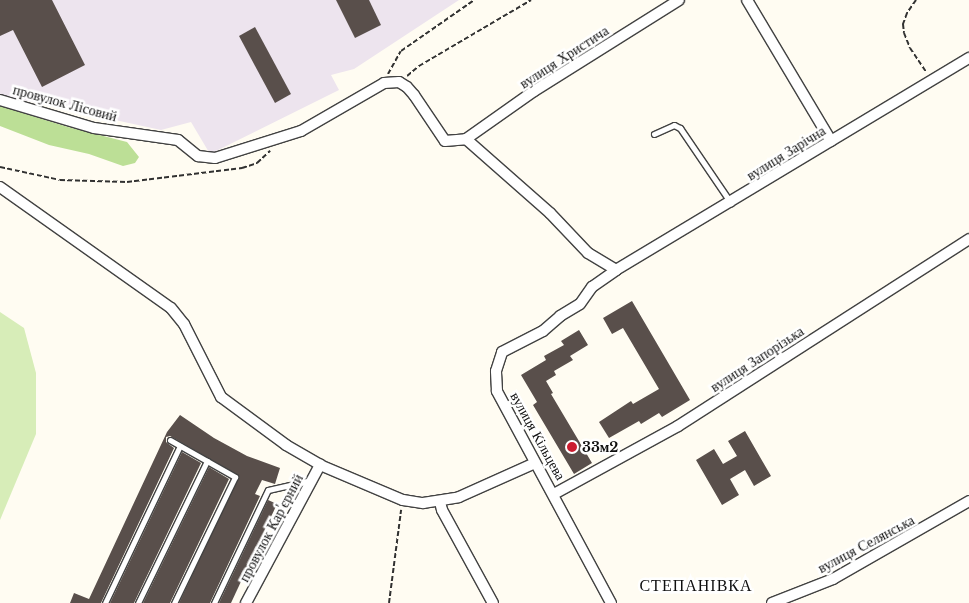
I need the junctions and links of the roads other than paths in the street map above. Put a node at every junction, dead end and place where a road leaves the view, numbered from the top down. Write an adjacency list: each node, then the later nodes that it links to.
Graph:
1 (679, 0): 6 (street, вулиця Христича)
2 (747, 0): 7 (street)
3 (969, 58): 7 (street, вулиця Зарічна)
4 (0, 100): 6 (street, провулок Лісовий)
5 (654, 134): 9 (lane)
6 (466, 139): 11 (street)
7 (831, 141): 9 (street, вулиця Зарічна)
8 (0, 187): 16 (street)
9 (731, 203): 11 (street, вулиця Зарічна)
10 (969, 239): 18 (street, вулиця Запорізька)
11 (616, 270): 15 (street, вулиця Кільцева)
12 (170, 440): 13 (lane)
13 (180, 446): 14 (lane); 21 (lane)
14 (207, 461): 22 (lane); 23 (lane)
15 (535, 463): 18 (street, вулиця Кільцева); 20 (street, провулок Кар'єрний)
16 (320, 465): 17 (street, провулок Кар'єрний); 20 (street, провулок Кар'єрний)
17 (312, 480): 24 (lane); 25 (street, провулок Кар'єрний)
18 (554, 494): 27 (street, вулиця Кільцева)
19 (969, 501): 28 (street, вулиця Селянська)
20 (440, 502): 26 (street)
21 (104, 603)
22 (138, 603)
23 (174, 603)
24 (214, 603)
25 (246, 603)
26 (493, 603)
27 (611, 603)
28 (772, 603)

